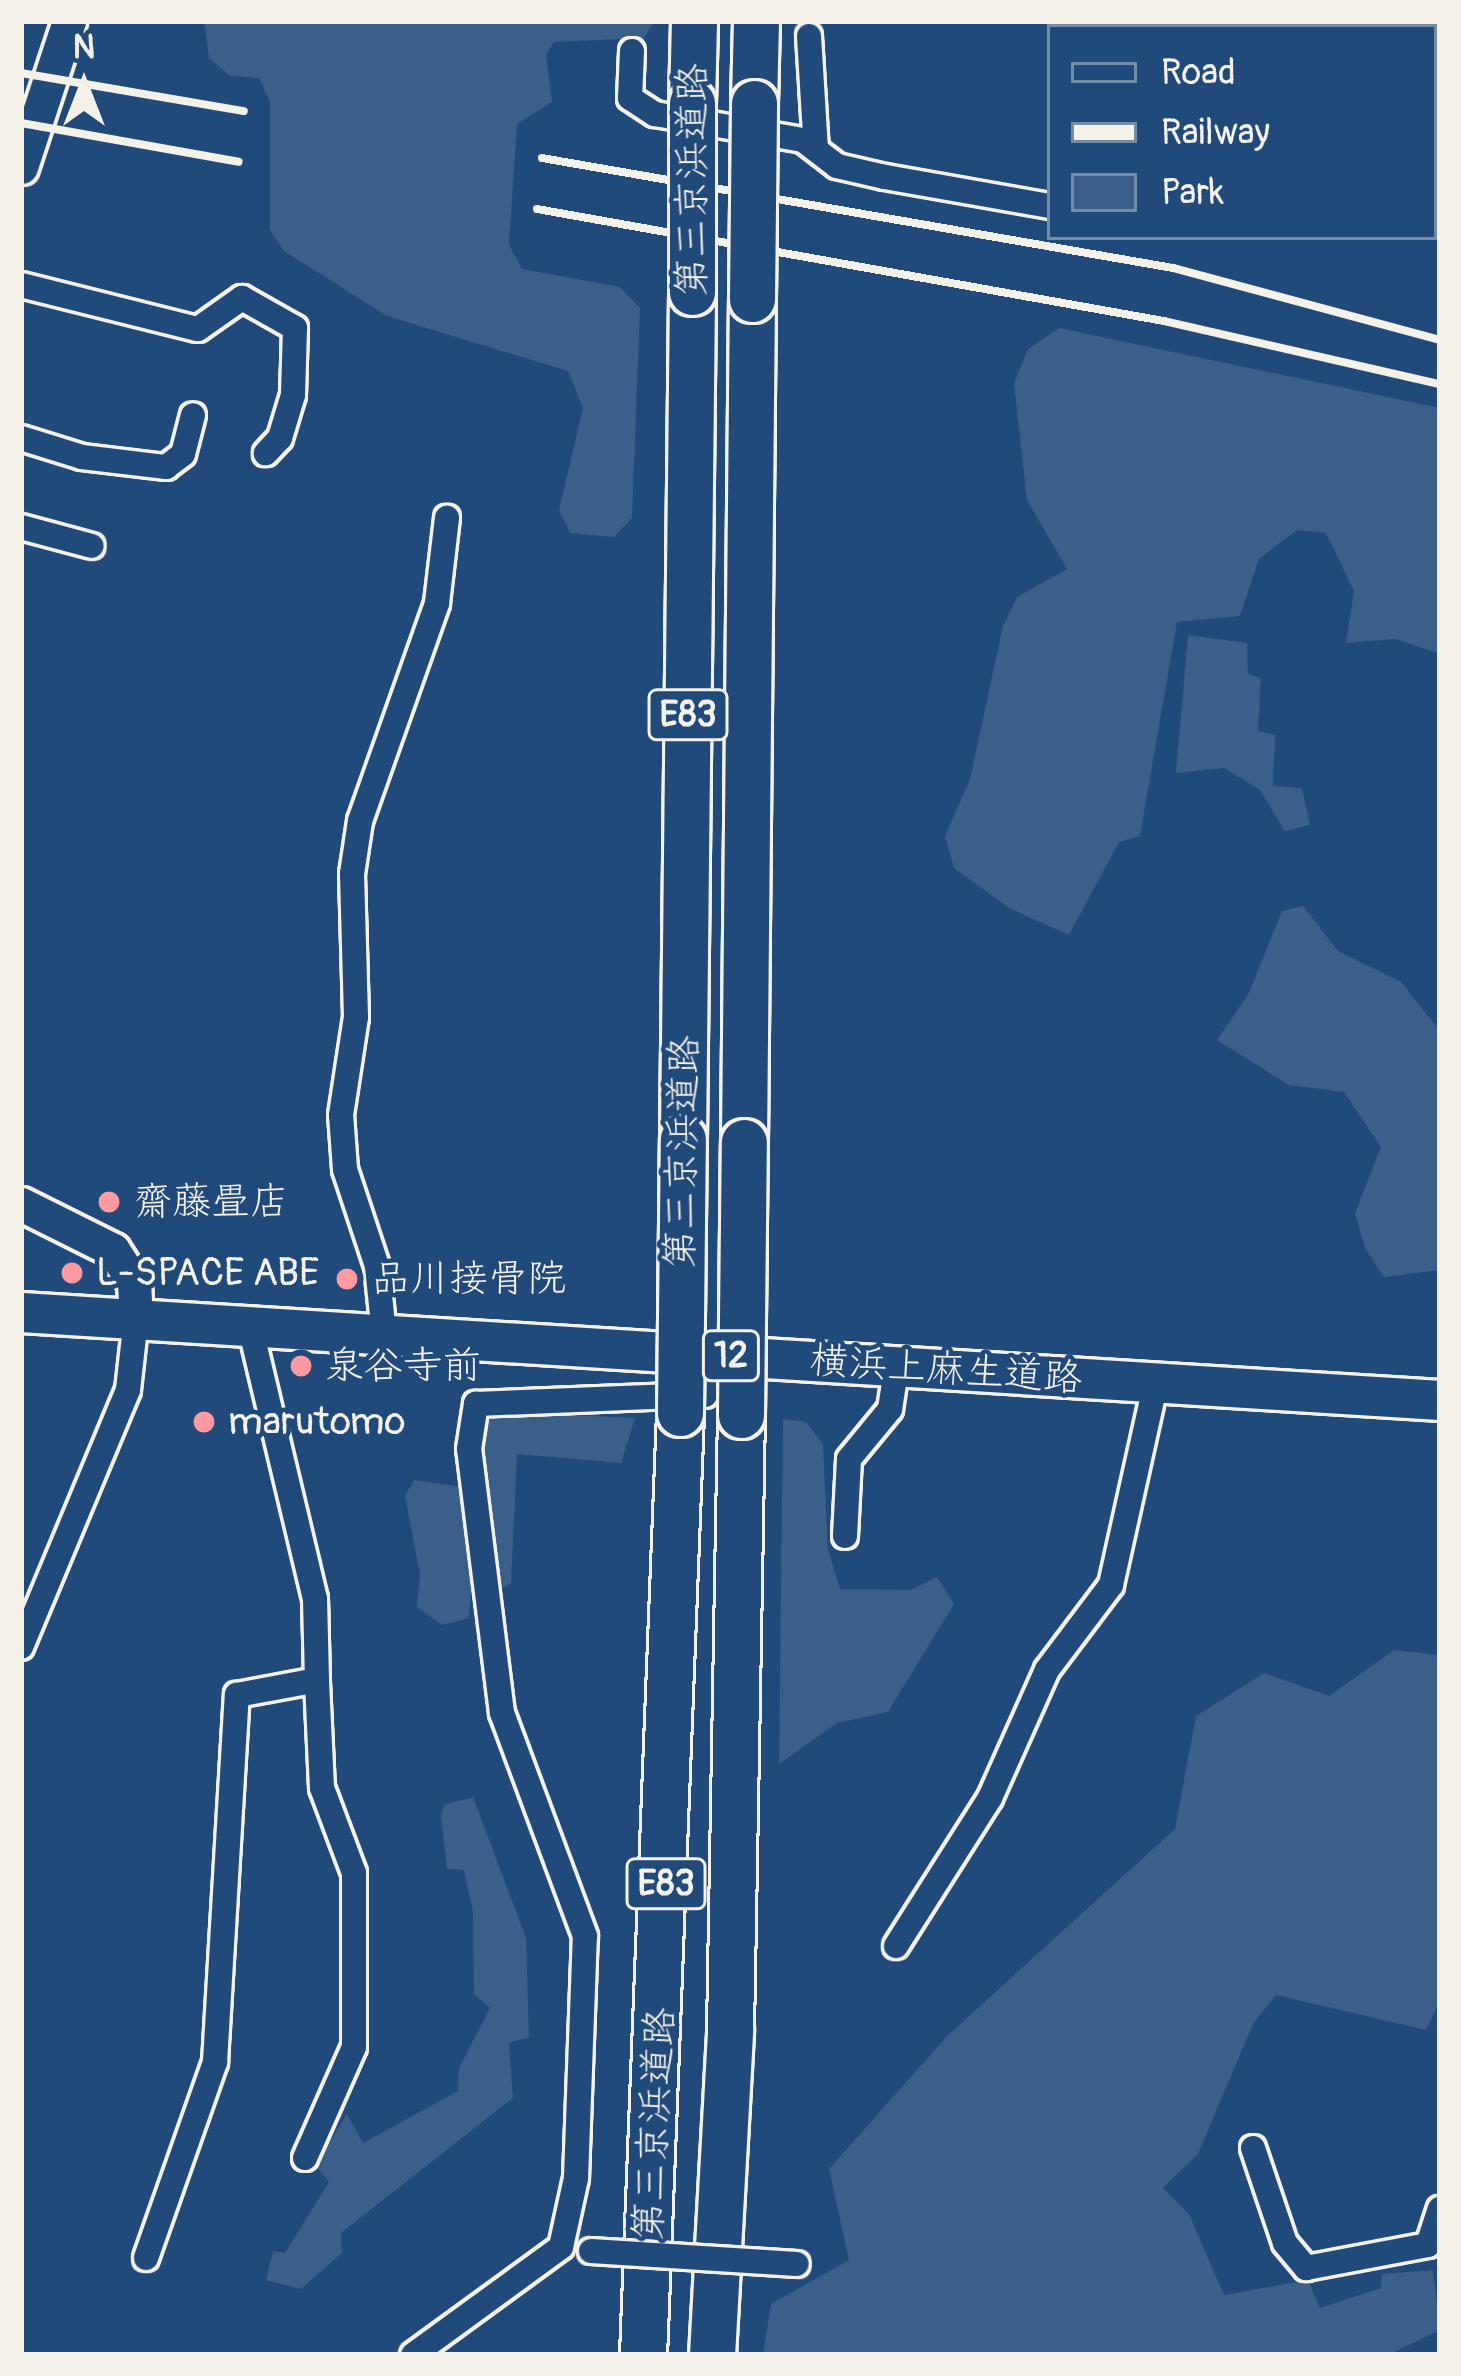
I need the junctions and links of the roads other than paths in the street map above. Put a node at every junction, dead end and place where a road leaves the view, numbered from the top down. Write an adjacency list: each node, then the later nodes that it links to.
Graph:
1 (69, 21): 7 (street)
2 (694, 21): 36 (highway, 第三京浜道路 / E83, bridge)
3 (755, 21): 37 (highway, 第三京浜道路 / E83, bridge)
4 (809, 36): 6 (street)
5 (632, 51): 6 (street)
6 (816, 149): 8 (street)
7 (21, 167)
8 (1047, 205)
9 (21, 285): 12 (street)
10 (193, 415): 11 (street)
11 (21, 438)
12 (266, 453)
13 (447, 518): 20 (street)
14 (21, 527): 15 (street)
15 (92, 546)
16 (21, 1204): 18 (street)
17 (21, 1312): 18 (main road, 横浜上麻生道路 / 12)
18 (136, 1319): 19 (main road, 横浜上麻生道路 / 12); 26 (street)
19 (250, 1327): 20 (main road, 横浜上麻生道路 / 12); 27 (street)
20 (384, 1334): 21 (main road, 横浜上麻生道路 / 12)
21 (707, 1354): 22 (main road, 横浜上麻生道路 / 12); 32 (street)
22 (896, 1370): 23 (main road, 横浜上麻生道路 / 12); 25 (street)
23 (1156, 1382): 24 (main road, 横浜上麻生道路 / 12); 28 (street)
24 (1440, 1400)
25 (845, 1536)
26 (21, 1646)
27 (317, 1681): 30 (street); 33 (street)
28 (896, 1946)
29 (1253, 2149): 31 (street)
30 (305, 2158)
31 (1440, 2209)
32 (560, 2247): 34 (street, bridge); 35 (street)
33 (146, 2258)
34 (797, 2264)
35 (413, 2355)
36 (644, 2355)
37 (712, 2355)

